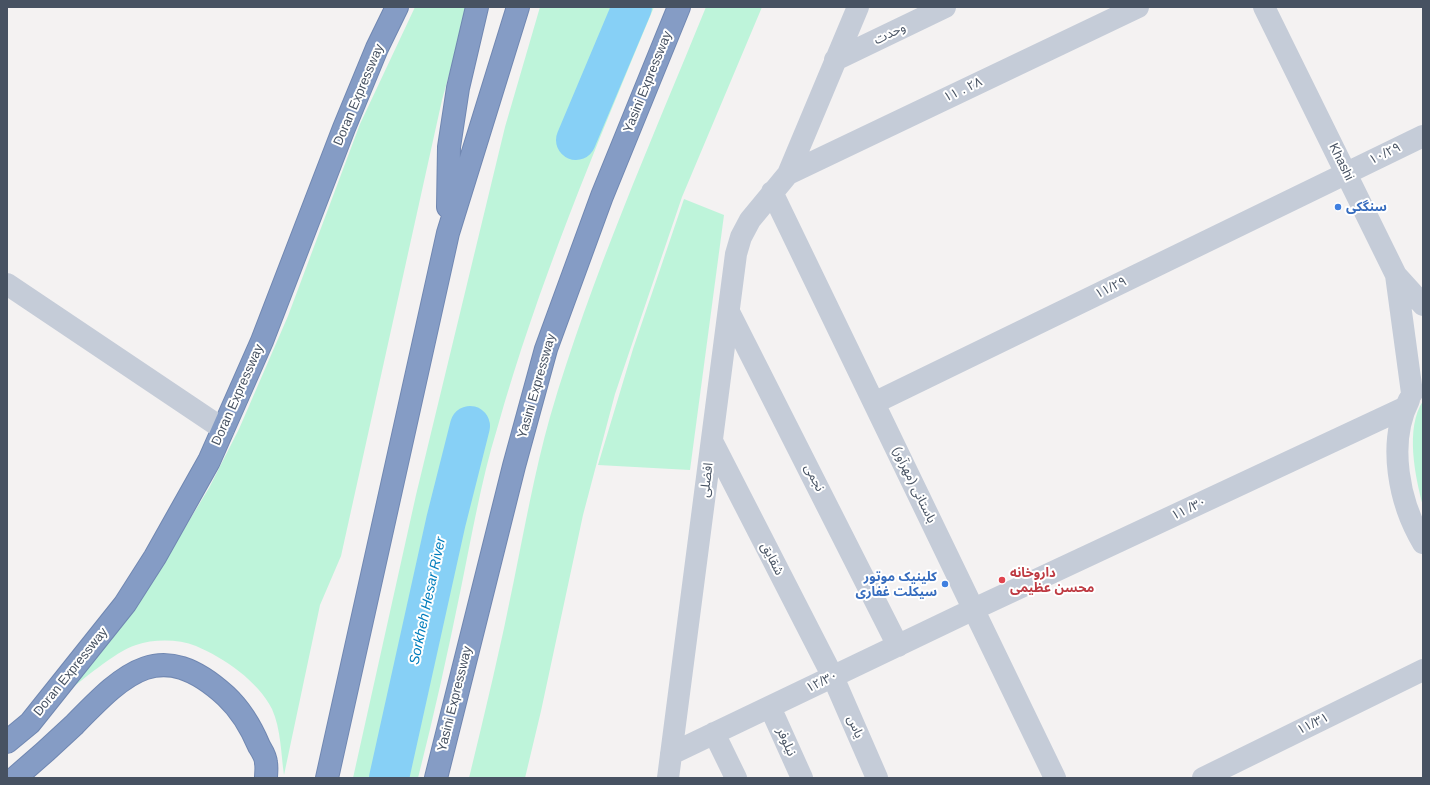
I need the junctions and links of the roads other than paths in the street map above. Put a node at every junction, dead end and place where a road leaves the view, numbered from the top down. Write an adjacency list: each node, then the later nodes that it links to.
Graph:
1 (398, 7): 21 (highway, Doran Expressway)
2 (477, 7): 14 (highway)
3 (518, 7): 14 (highway)
4 (680, 7): 35 (highway, Yasini Expressway)
5 (858, 7): 9 (street)
6 (945, 7): 9 (street, وحدت)
7 (1138, 7): 12 (street, ۱۱ . ۲۸)
8 (1264, 7): 11 (street, Khashi)
9 (835, 60): 12 (street)
10 (1423, 136): 11 (street, ۱۰/۲۹)
11 (1347, 173): 15 (street, Khashi); 20 (street, ۱۱/۲۹)
12 (788, 174): 13 (street, افضلی)
13 (772, 192): 18 (street, افضلی); 20 (street, باستانی (مهرآور))
14 (448, 233): 34 (highway)
15 (1396, 276): 17 (street); 19 (street, Khashi)
16 (7, 284): 21 (street)
17 (1423, 305)
18 (729, 312): 22 (street, افضلی); 25 (street, نجمی)
19 (1413, 394): 23 (street, Khashi); 24 (street, ۱۱ /۳۰)
20 (874, 403): 24 (street, باستانی (مهرآور))
21 (223, 429): 30 (highway, Doran Expressway)
22 (712, 441): 27 (street, شقایق); 31 (street, افضلی)
23 (1423, 543)
24 (974, 609): 25 (street, ۱۲/۳۰); 40 (street, باستانی (مهرآور))
25 (898, 646): 27 (street, ۱۲/۳۰)
26 (1423, 670): 41 (street, ۱۱/۳۱)
27 (833, 677): 28 (street, ۱۲/۳۰); 39 (street, یاس)
28 (770, 707): 29 (street, ۱۲/۳۰); 38 (street, نیلوفر)
29 (714, 733): 31 (street, ۱۲/۳۰); 37 (street)
30 (7, 742)
31 (671, 754): 36 (street, افضلی)
32 (15, 778): 33 (highway)
33 (266, 778)
34 (327, 778)
35 (436, 778)
36 (668, 778)
37 (736, 778)
38 (802, 778)
39 (877, 778)
40 (1055, 778)
41 (1203, 778)

